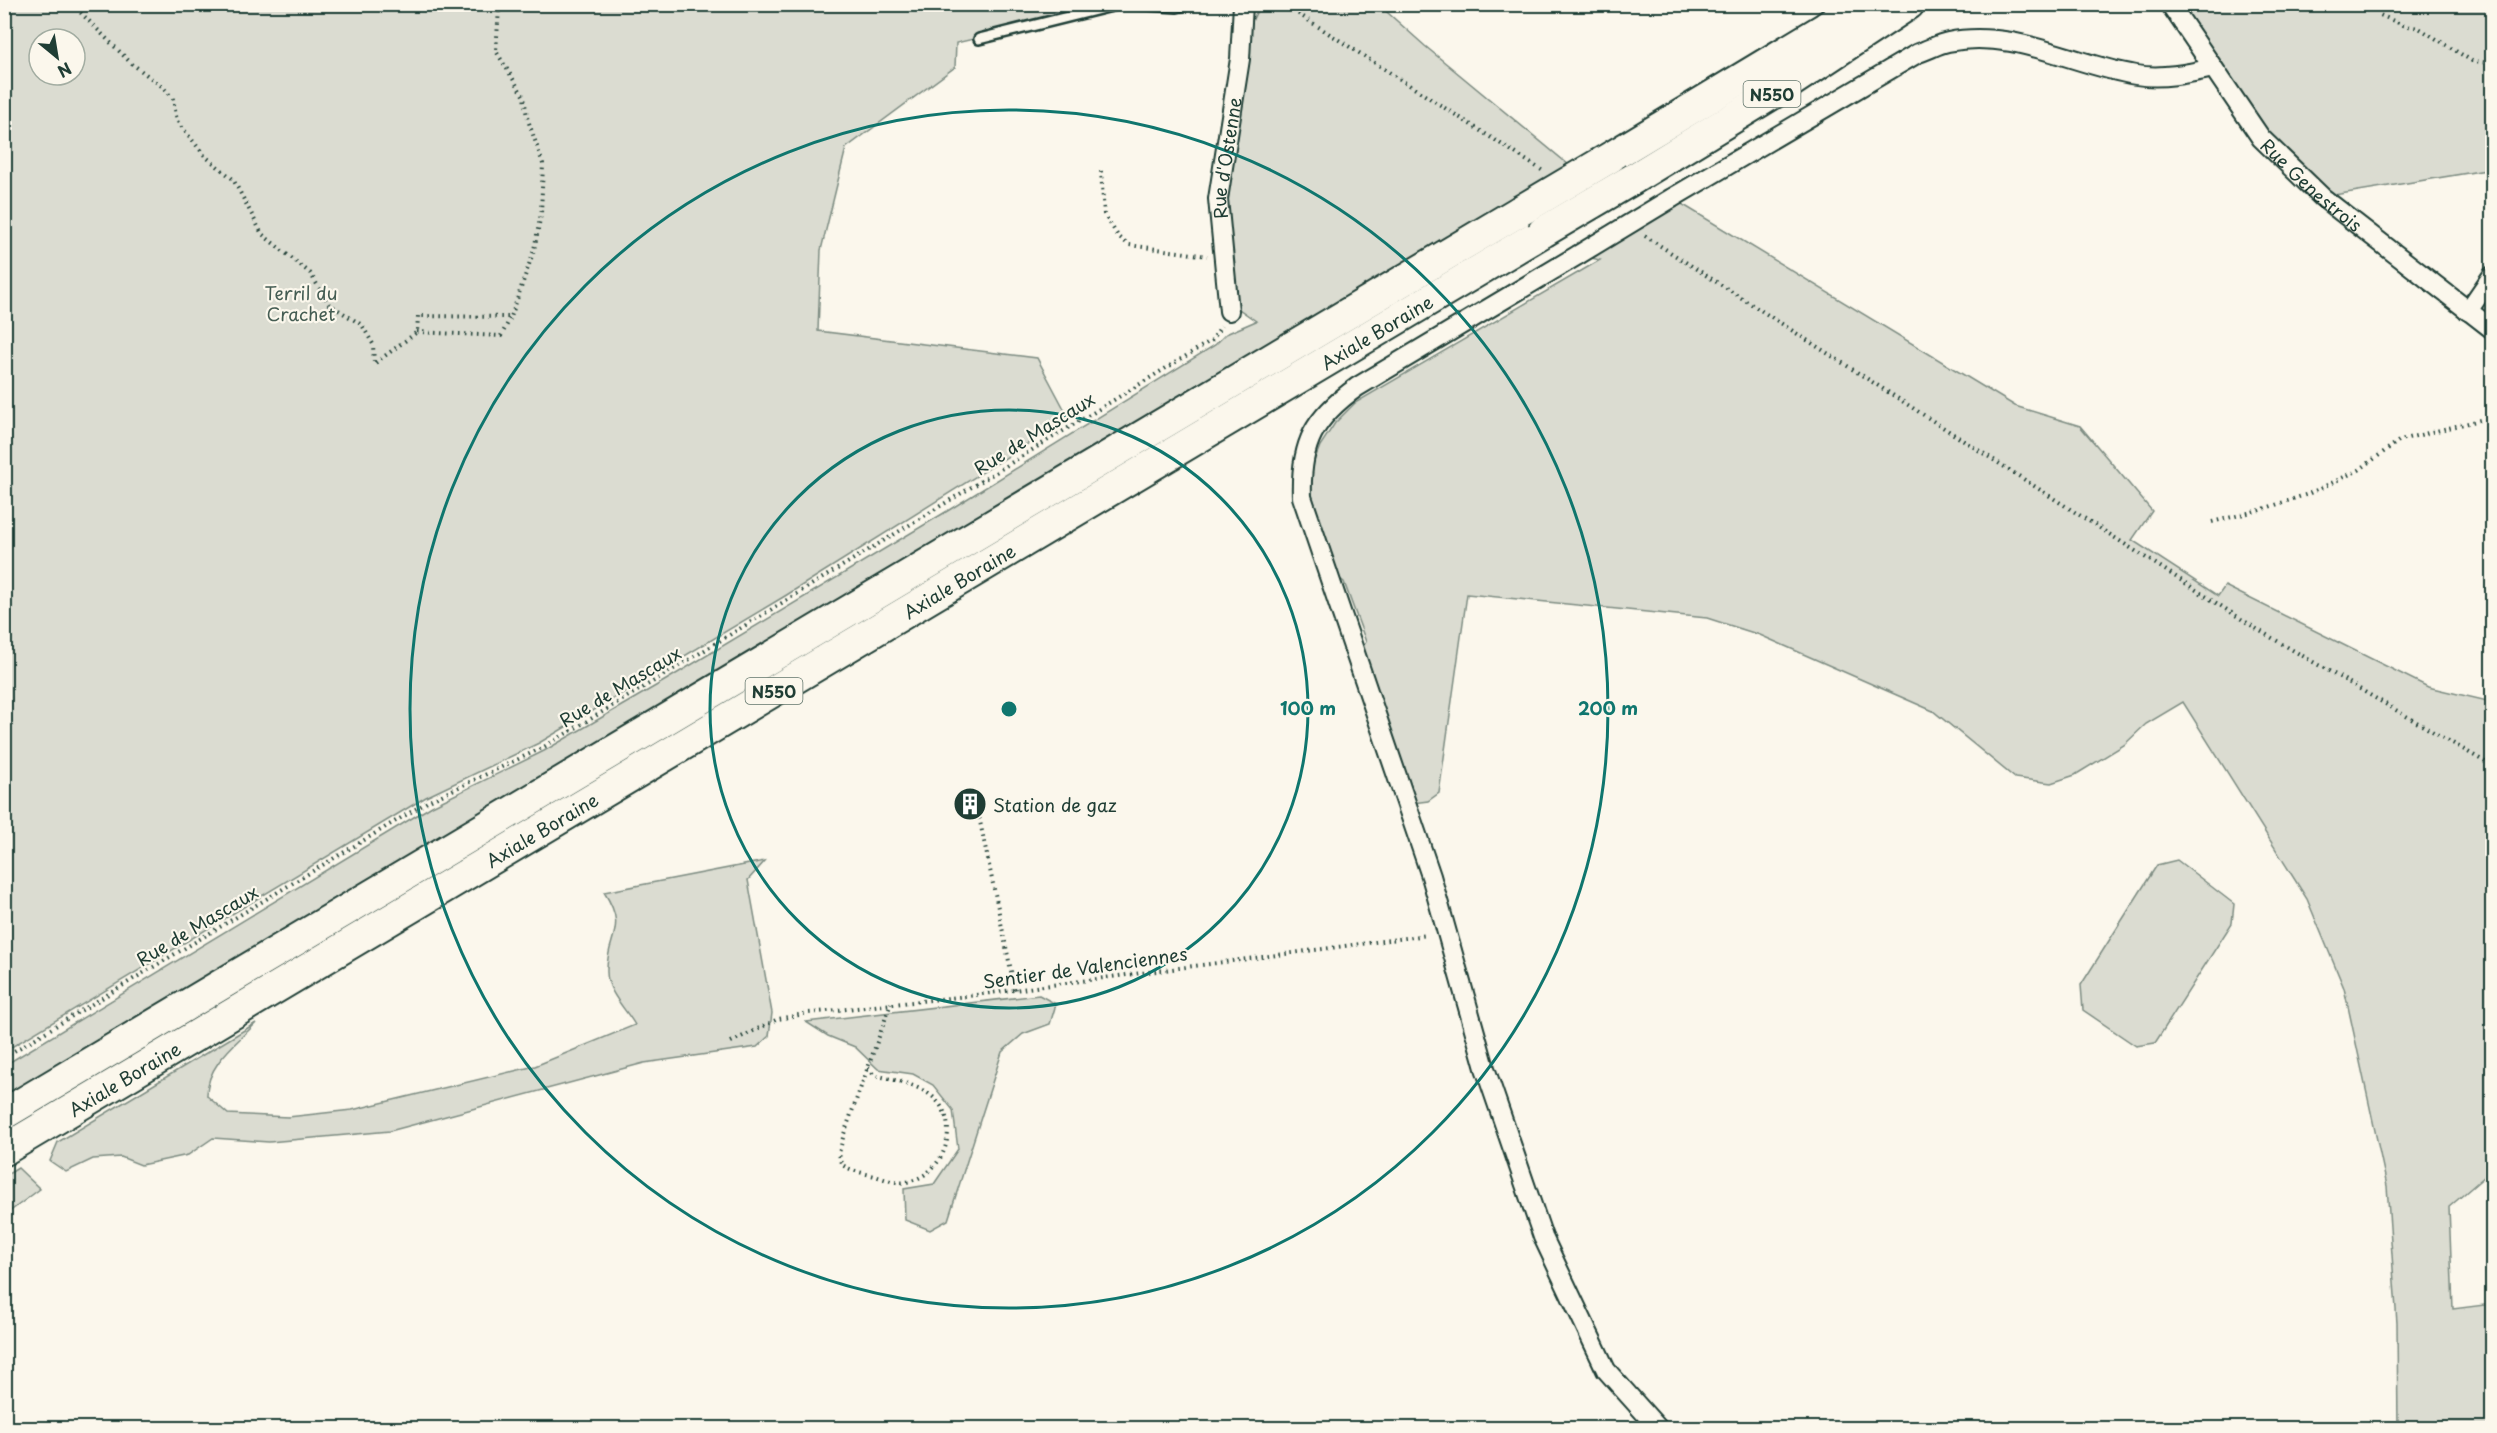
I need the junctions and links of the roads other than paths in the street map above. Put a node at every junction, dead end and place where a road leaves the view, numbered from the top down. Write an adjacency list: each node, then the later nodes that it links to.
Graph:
1 (1120, 4): 8 (lane)
2 (1135, 4): 3 (lane)
3 (1189, 4)
4 (1243, 4): 12 (street, Rue d'Ostenne)
5 (1859, 4): 14 (highway, Axiale Boraine / N550, bridge)
6 (1909, 4): 15 (highway, Axiale Boraine / N550, bridge)
7 (2170, 4): 9 (street, Rue Genestrois)
8 (980, 39)
9 (2213, 69): 11 (street, Rue Genestrois); 16 (street, bridge)
10 (2493, 276): 11 (street)
11 (2468, 310): 13 (street, Rue Genestrois)
12 (1229, 311)
13 (2493, 329)
14 (4, 1114)
15 (4, 1150)
16 (1658, 1428)

